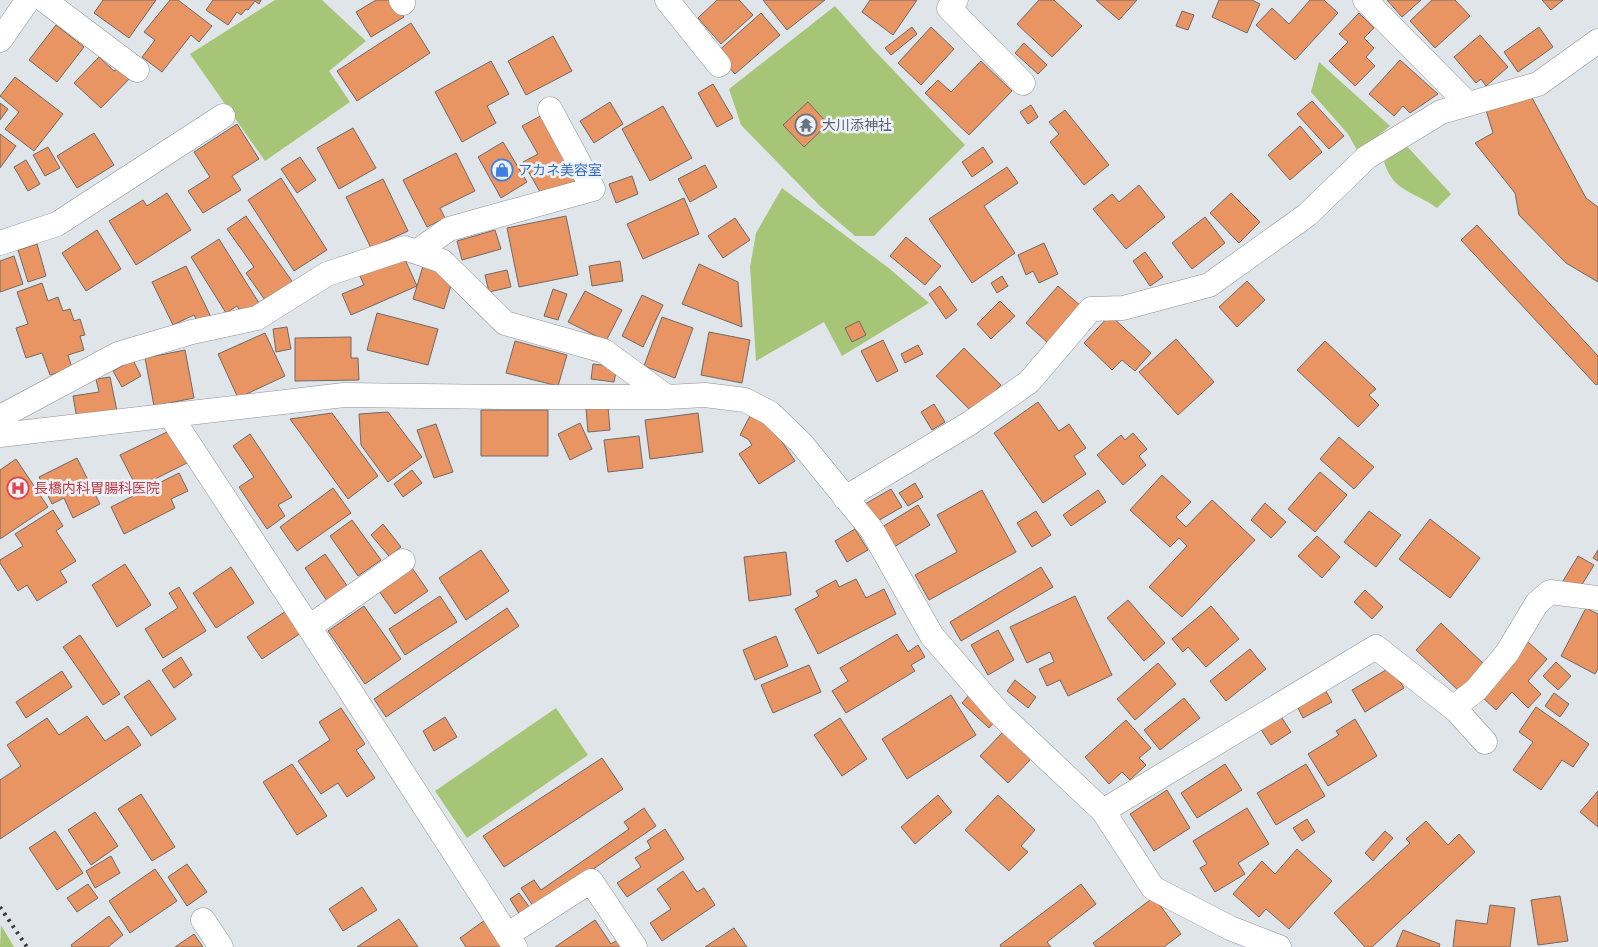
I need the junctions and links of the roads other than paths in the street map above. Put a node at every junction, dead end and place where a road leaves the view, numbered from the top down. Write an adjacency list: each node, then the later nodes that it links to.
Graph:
1 (28, 0): 6 (street)
2 (44, 0): 9 (street)
3 (667, 0): 8 (street)
4 (956, 0): 10 (street)
5 (1365, 0): 11 (street)
6 (0, 40)
7 (1598, 41): 11 (street)
8 (719, 65)
9 (137, 70)
10 (1023, 83)
11 (1468, 104): 20 (street)
12 (550, 109): 15 (street)
13 (223, 116): 14 (street)
14 (0, 243)
15 (416, 252): 16 (street); 18 (street)
16 (667, 397): 17 (street); 20 (street)
17 (170, 416): 19 (street); 23 (street)
18 (0, 417)
19 (0, 435)
20 (844, 498): 26 (street)
21 (403, 561): 23 (street)
22 (1598, 598): 24 (street)
23 (309, 627): 28 (street)
24 (1453, 708): 25 (street); 26 (street)
25 (1485, 742)
26 (1103, 811): 31 (street)
27 (203, 920): 29 (street)
28 (511, 941): 30 (street)
29 (221, 947)
30 (635, 947)
31 (1279, 947)

